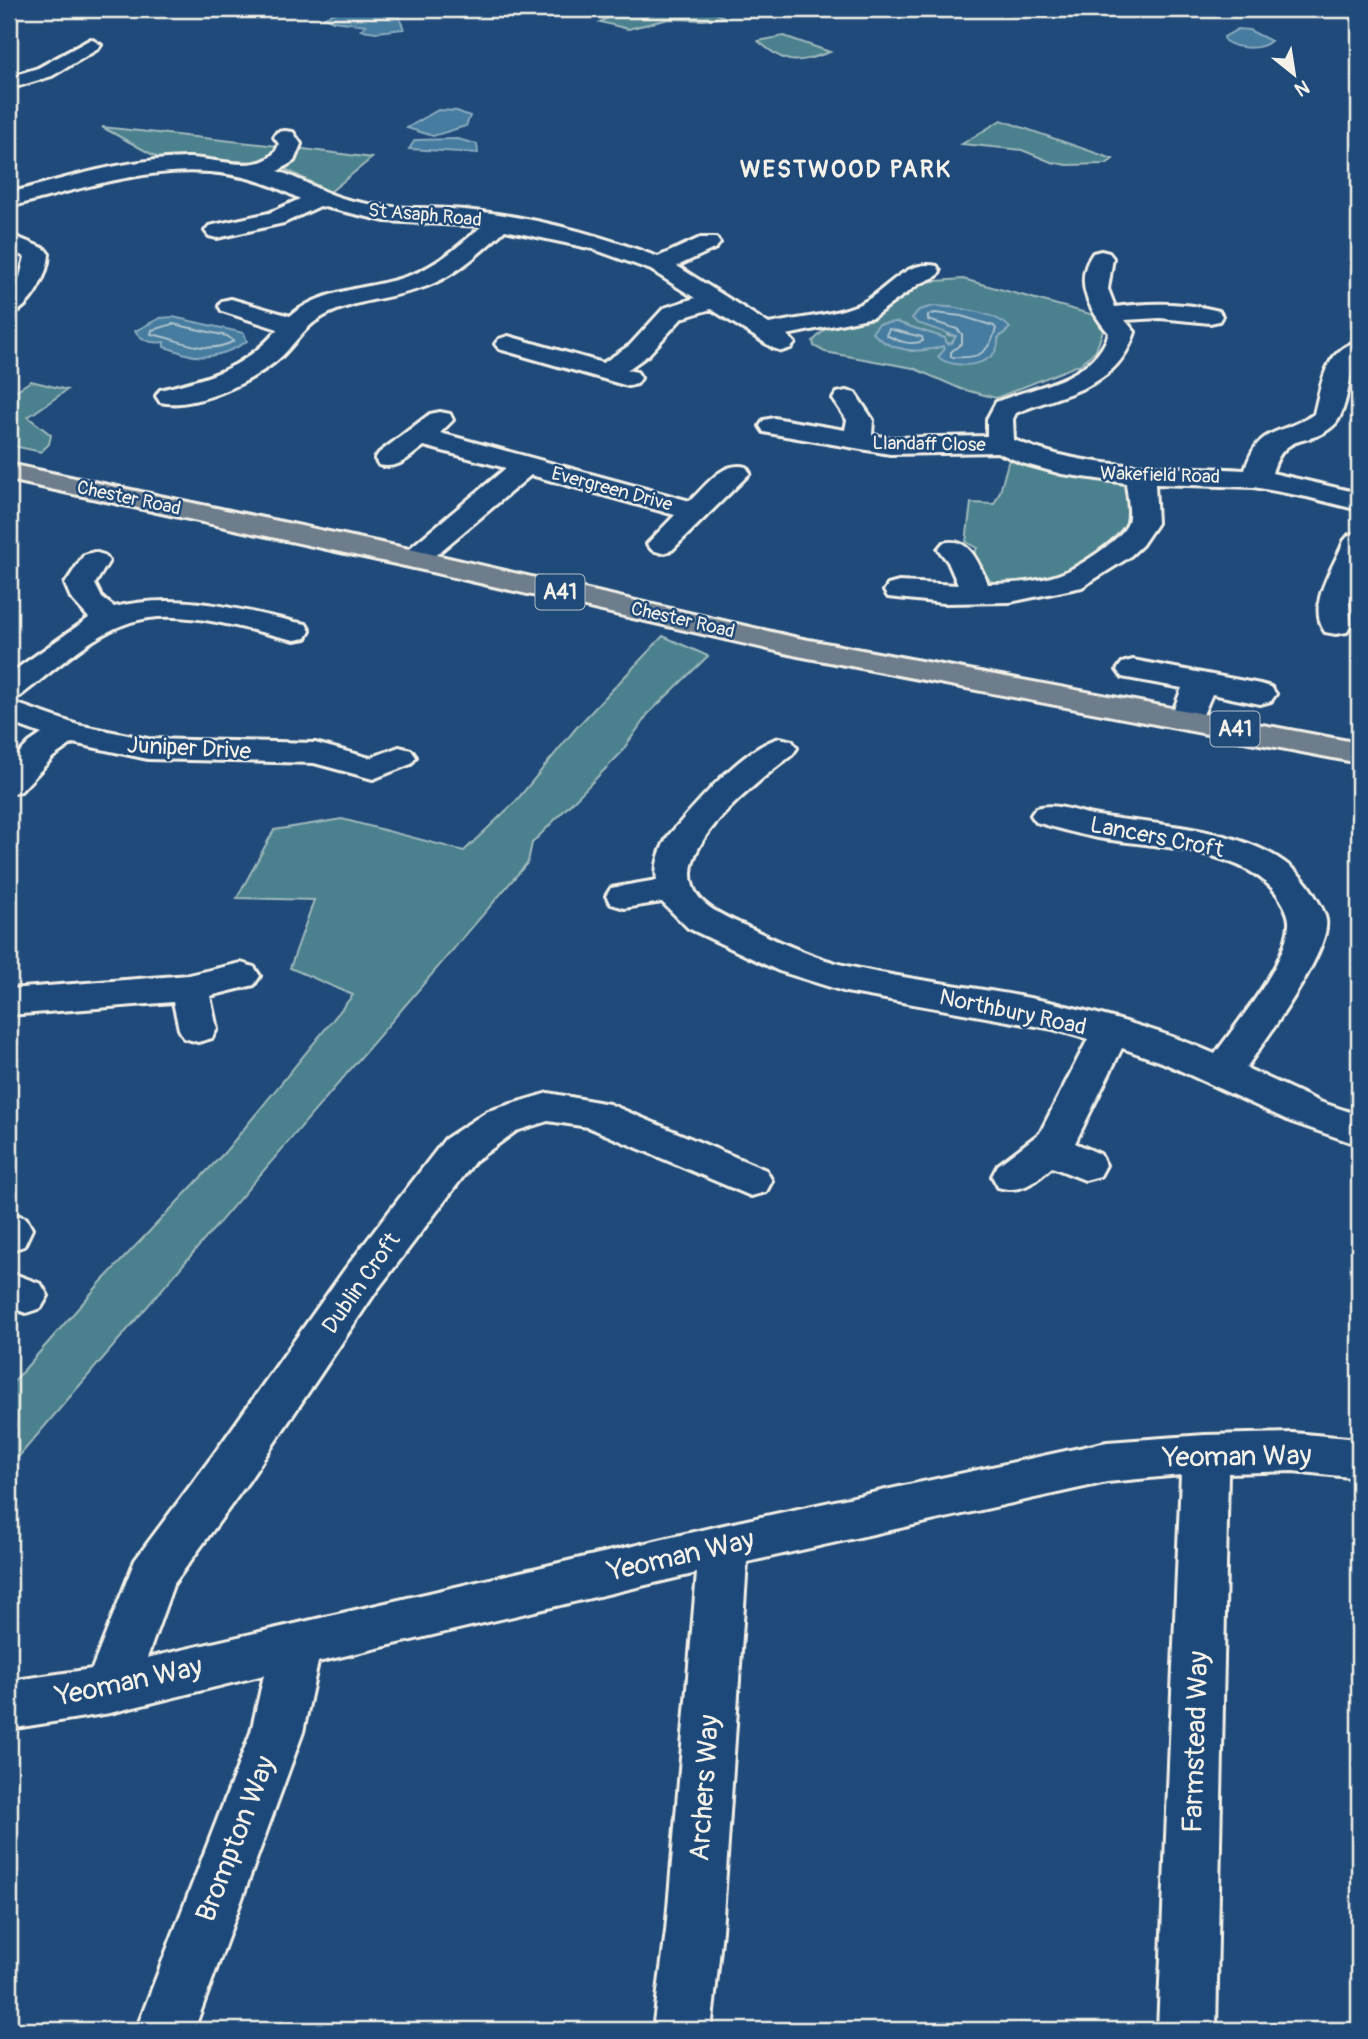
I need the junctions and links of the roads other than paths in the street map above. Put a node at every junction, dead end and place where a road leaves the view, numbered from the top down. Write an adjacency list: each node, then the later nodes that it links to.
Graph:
1 (91, 45): 3 (street)
2 (35, 59): 3 (street)
3 (59, 62): 4 (street)
4 (9, 83): 5 (street)
5 (9, 101)
6 (293, 141): 7 (street)
7 (261, 172): 8 (street, St Asaph Road); 9 (street, St Asaph Road)
8 (318, 199): 10 (street, St Asaph Road); 11 (street)
9 (9, 200)
10 (500, 222): 15 (street, St Asaph Road); 22 (street)
11 (233, 232)
12 (9, 241): 19 (street)
13 (708, 243): 15 (street)
14 (1101, 258): 21 (street)
15 (659, 265): 17 (street, St Asaph Road)
16 (913, 271): 17 (street, St Asaph Road)
17 (715, 300): 23 (street)
18 (231, 306): 22 (street)
19 (9, 308)
20 (1201, 311): 21 (street)
21 (1109, 315): 31 (street)
22 (293, 326): 25 (street)
23 (522, 342)
24 (1359, 349): 37 (street)
25 (169, 396)
26 (846, 399): 30 (street, Llandaff Close)
27 (444, 417): 29 (street)
28 (774, 426): 30 (street, Llandaff Close)
29 (419, 436): 32 (street); 33 (street, Evergreen Drive)
30 (857, 442): 31 (street, Llandaff Close)
31 (1001, 444): 36 (street, Wakefield Road)
32 (389, 459)
33 (527, 466): 39 (street, Evergreen Drive); 43 (street, Evergreen Drive)
34 (9, 472): 43 (main road, Chester Road / A41)
35 (736, 473): 39 (street, Evergreen Drive)
36 (1140, 475): 37 (street, Wakefield Road); 46 (street)
37 (1256, 480): 38 (street, Wakefield Road)
38 (1359, 502)
39 (696, 512): 41 (street, Evergreen Drive)
40 (1359, 541): 48 (street)
41 (662, 544)
42 (953, 549): 46 (street)
43 (414, 559): 55 (main road, Chester Road / A41)
44 (94, 561): 47 (street)
45 (899, 591): 46 (street)
46 (977, 593)
47 (111, 620): 49 (street); 52 (street)
48 (1335, 628)
49 (282, 636)
50 (1133, 670): 51 (street)
51 (1199, 682): 53 (street); 55 (street)
52 (9, 689)
53 (1261, 694)
54 (9, 711): 56 (street, Juniper Drive)
55 (1186, 719): 58 (main road, Chester Road / A41)
56 (67, 733): 59 (street, Juniper Drive); 60 (street)
57 (780, 748): 62 (street)
58 (1359, 753)
59 (382, 772)
60 (9, 784)
61 (1048, 816): 69 (street, Lancers Croft)
62 (677, 889): 63 (street); 68 (street, Northbury Road)
63 (624, 895)
64 (241, 976): 65 (street)
65 (189, 988): 66 (street); 67 (street)
66 (9, 1002)
67 (198, 1029)
68 (1110, 1034): 69 (street, Northbury Road); 71 (street)
69 (1221, 1075): 70 (street, Northbury Road)
70 (1359, 1130)
71 (1049, 1148): 72 (street); 73 (street)
72 (1085, 1166)
73 (1013, 1176)
74 (751, 1181): 79 (street, Dublin Croft)
75 (1205, 1454): 76 (street, Yeoman Way); 77 (street, Yeoman Way); 83 (street, Farmstead Way)
76 (1359, 1458)
77 (724, 1546): 78 (street, Yeoman Way); 82 (street, Archers Way)
78 (296, 1644): 79 (street, Yeoman Way); 81 (street, Brompton Way)
79 (110, 1690): 80 (street, Yeoman Way)
80 (9, 1705)
81 (164, 2030)
82 (682, 2030)
83 (1187, 2030)

